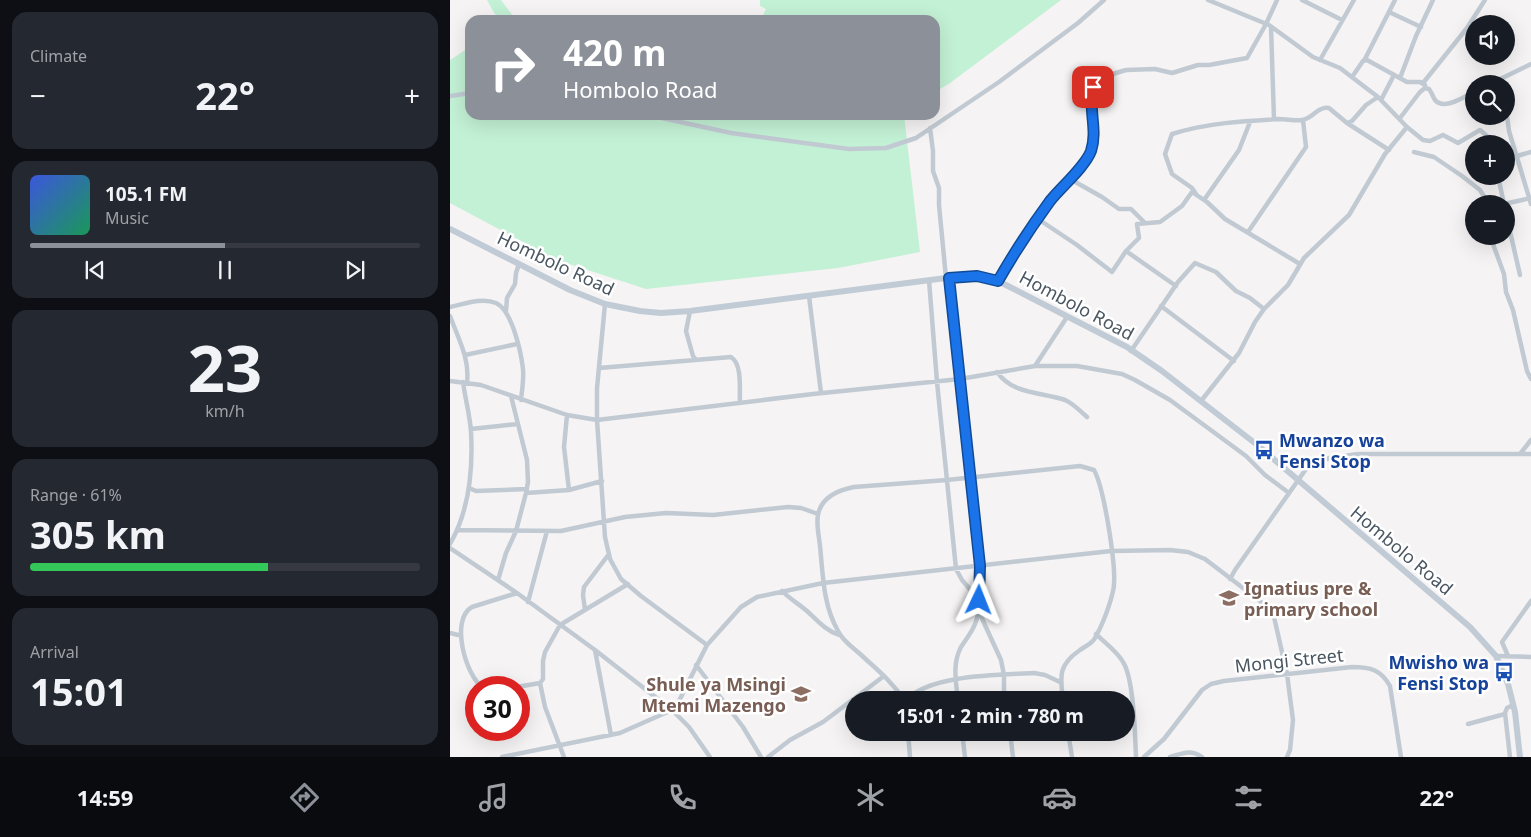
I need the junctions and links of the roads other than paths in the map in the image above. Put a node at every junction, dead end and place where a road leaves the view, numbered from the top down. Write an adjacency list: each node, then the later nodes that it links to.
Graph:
1 (1104, 0): 34 (street)
2 (1208, 0): 11 (street)
3 (1277, 0): 11 (street)
4 (1302, 0): 10 (street)
5 (1354, 0): 10 (street)
6 (1395, 0): 9 (street)
7 (1433, 0): 12 (street)
8 (1485, 0): 20 (street)
9 (1389, 12): 12 (street); 14 (street)
10 (1342, 20): 13 (street)
11 (1268, 25): 13 (street); 27 (street); 42 (street)
12 (1421, 27): 19 (street)
13 (1320, 60): 18 (street)
14 (1365, 60): 16 (street); 18 (street)
15 (1531, 64): 17 (street)
16 (1394, 75): 19 (street); 25 (street)
17 (1508, 75)
18 (1352, 77): 25 (street)
19 (1400, 78): 20 (street)
20 (1424, 83): 21 (street)
21 (1429, 89): 24 (street); 26 (street)
22 (465, 94): 23 (street)
23 (450, 96)
24 (1465, 96)
25 (1380, 98): 26 (street); 31 (street)
26 (1400, 118): 33 (street)
27 (1274, 119): 29 (street); 30 (street)
28 (671, 120): 34 (street)
29 (1303, 120): 31 (street); 52 (street)
30 (1250, 122): 44 (street); 47 (street)
31 (1347, 123): 38 (street)
32 (1509, 125): 41 (street)
33 (1407, 127): 37 (street); 38 (street)
34 (930, 128): 59 (street)
35 (1471, 135): 36 (street)
36 (1486, 135)
37 (1465, 138)
38 (1389, 150): 57 (street)
39 (1414, 152): 45 (street)
40 (1531, 152): 41 (street)
41 (1517, 156): 46 (street)
42 (1070, 179): 49 (street); 50 (street)
43 (1500, 185): 46 (street)
44 (1197, 195): 47 (street); 50 (street)
45 (1483, 195)
46 (1530, 198): 48 (street)
47 (1204, 200): 52 (street)
48 (1531, 204)
49 (1038, 220): 55 (street); 61 (street)
50 (1144, 222): 55 (street)
51 (450, 229): 56 (street, Hombolo Road)
52 (1248, 232): 57 (street)
53 (1493, 245): 82 (street)
54 (1513, 245): 58 (street)
55 (1126, 251): 62 (street)
56 (519, 264): 64 (street, Hombolo Road); 68 (street)
57 (1300, 264): 67 (street)
58 (1520, 275)
59 (947, 278): 60 (street, Hombolo Road); 61 (street, Hombolo Road); 81 (street)
60 (929, 280): 63 (street, Hombolo Road); 85 (street)
61 (998, 281): 71 (street, Hombolo Road)
62 (1176, 286): 65 (street); 67 (street)
63 (809, 296): 69 (street, Hombolo Road); 86 (street)
64 (605, 304): 69 (street, Hombolo Road); 79 (street)
65 (1161, 306): 74 (street); 77 (street)
66 (450, 307): 68 (street)
67 (1264, 309): 77 (street)
68 (506, 311): 73 (street)
69 (690, 311): 76 (street)
70 (450, 316): 72 (street)
71 (1067, 317): 74 (street, Hombolo Road); 78 (street)
72 (451, 322): 75 (street)
73 (517, 344): 75 (street); 88 (street)
74 (1132, 350): 89 (street, Hombolo Road)
75 (465, 355): 84 (street)
76 (696, 360): 79 (street); 90 (street)
77 (1234, 361): 89 (street)
78 (1035, 366): 80 (street); 106 (street)
79 (599, 368): 93 (street)
80 (997, 372): 81 (street); 92 (street)
81 (960, 379): 85 (street); 99 (street)
82 (1531, 380)
83 (450, 381): 84 (street)
84 (465, 382): 87 (street); 95 (street)
85 (937, 382): 86 (street); 100 (street)
86 (821, 393): 90 (street)
87 (511, 396): 88 (street); 94 (street)
88 (521, 400): 91 (street)
89 (1201, 401): 101 (street, Hombolo Road)
90 (740, 403): 93 (street)
91 (566, 415): 93 (street); 104 (street)
92 (1087, 417)
93 (597, 420): 102 (street)
94 (518, 424): 95 (street); 105 (street)
95 (470, 429): 103 (street)
96 (1531, 440): 97 (street)
97 (1520, 454): 98 (street); 101 (street)
98 (1531, 454)
99 (970, 478): 100 (street); 114 (street); 116 (street)
100 (947, 480): 107 (street); 117 (street)
101 (1298, 480): 106 (street); 138 (street, Hombolo Road)
102 (602, 481): 104 (street); 108 (street)
103 (469, 488): 105 (street); 109 (street)
104 (569, 490): 105 (street)
105 (526, 491): 110 (street)
106 (1289, 493): 118 (street)
107 (818, 514): 108 (street); 120 (street)
108 (604, 522): 111 (street); 115 (street)
109 (458, 530): 110 (street); 112 (street)
110 (516, 530): 111 (street); 119 (street)
111 (547, 531): 126 (street)
112 (450, 544)
113 (450, 548): 119 (street)
114 (1112, 551): 116 (street); 118 (street); 133 (street)
115 (609, 554): 121 (street); 127 (street)
116 (980, 566): 117 (street); 124 (street)
117 (956, 568): 120 (street); 124 (street)
118 (1230, 579): 142 (street)
119 (498, 580): 123 (street)
120 (823, 583): 122 (street); 135 (street)
121 (628, 584): 127 (street); 136 (street)
122 (782, 591): 135 (street); 136 (street)
123 (517, 593): 126 (street); 134 (street)
124 (979, 600): 128 (street)
125 (1531, 601): 129 (street)
126 (528, 602): 131 (street)
127 (585, 610): 131 (street)
128 (978, 610): 143 (street); 146 (street)
129 (1524, 610): 130 (street); 139 (street)
130 (1531, 610)
131 (560, 625): 137 (street); 148 (street)
132 (450, 634): 134 (street)
133 (1096, 634): 147 (street); 174 (street)
134 (458, 636): 144 (street)
135 (841, 636): 145 (street)
136 (707, 645): 141 (street)
137 (595, 650): 156 (street); 159 (street)
138 (1496, 656): 139 (street); 155 (street, Hombolo Road)
139 (1508, 656): 140 (street)
140 (1531, 657)
141 (696, 666): 156 (street); 168 (street)
142 (1287, 674): 175 (street, Mongi Street); 178 (street); 179 (street, Mongi Street)
143 (1004, 675): 146 (street); 147 (street); 153 (street)
144 (473, 676)
145 (884, 676): 150 (street); 169 (street)
146 (955, 679): 151 (street); 152 (street)
147 (1060, 682): 154 (street)
148 (540, 683): 149 (street); 164 (street)
149 (530, 685)
150 (899, 691)
151 (918, 691)
152 (957, 691)
153 (1004, 691)
154 (1062, 691)
155 (1513, 705): 157 (street); 181 (street, Hombolo Road)
156 (672, 710): 159 (street); 167 (street)
157 (1505, 714): 158 (street); 180 (street)
158 (1468, 724)
159 (611, 735): 164 (street)
160 (909, 741): 170 (street)
161 (963, 741): 171 (street)
162 (1011, 741): 172 (street)
163 (1069, 741): 173 (street)
164 (561, 744): 165 (street); 166 (street)
165 (502, 757)
166 (564, 757)
167 (710, 757)
168 (760, 757)
169 (768, 757)
170 (910, 757)
171 (965, 757)
172 (1012, 757)
173 (1072, 757)
174 (1136, 757)
175 (1144, 757)
176 (1170, 757): 177 (street)
177 (1202, 757)
178 (1287, 757)
179 (1401, 757)
180 (1510, 757)
181 (1520, 757)

